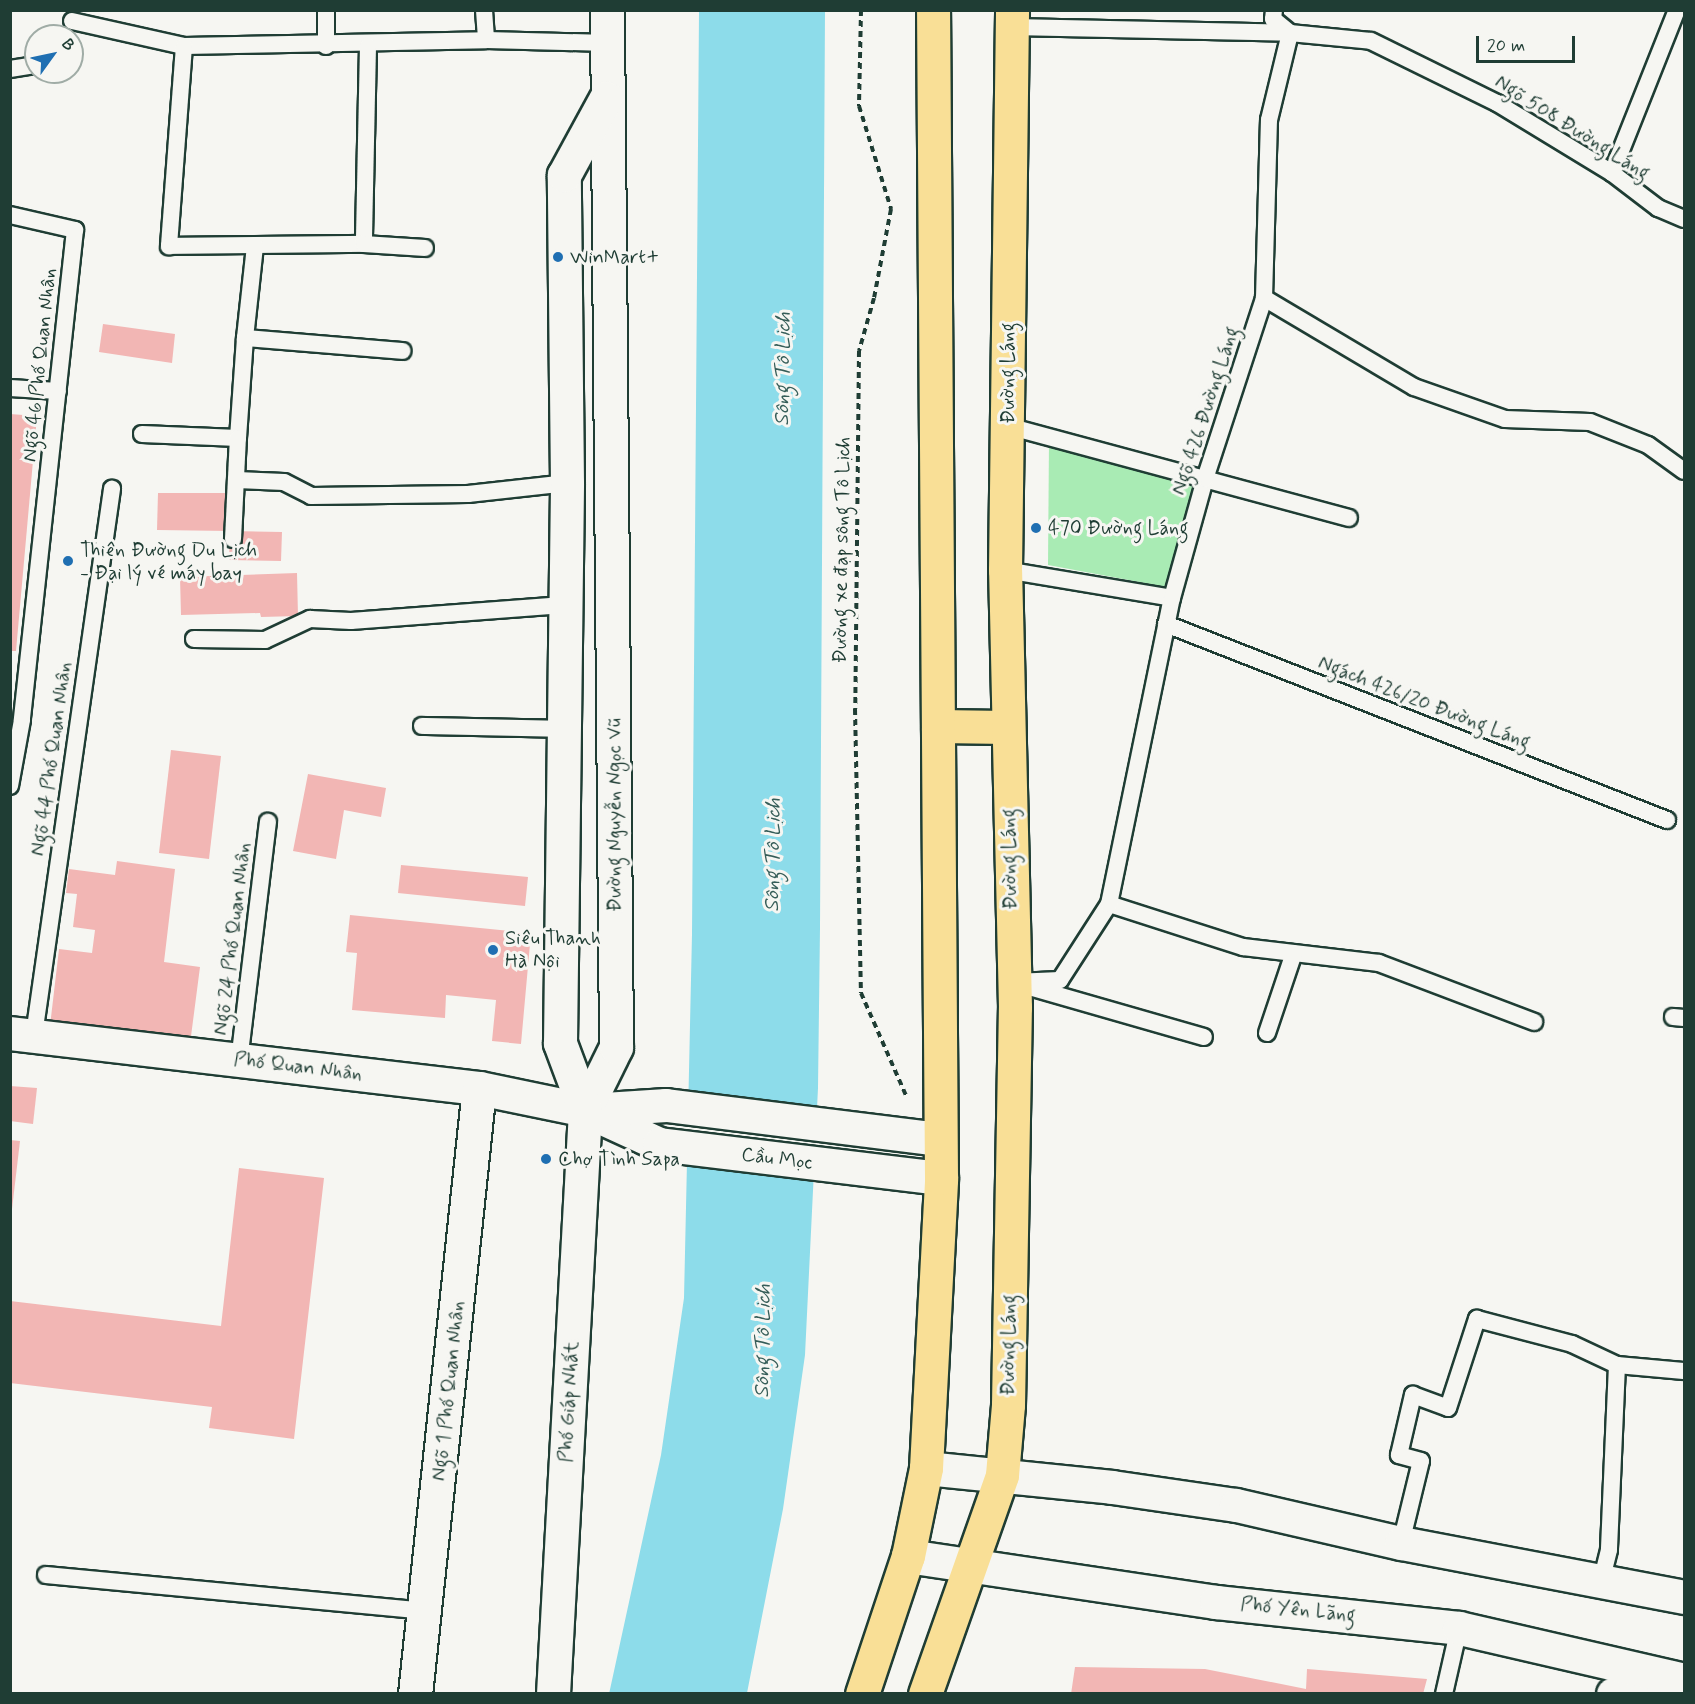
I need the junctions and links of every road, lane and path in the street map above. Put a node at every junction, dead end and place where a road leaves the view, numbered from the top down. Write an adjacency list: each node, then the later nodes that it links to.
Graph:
1 (326, 10): 14 (lane)
2 (484, 10): 11 (lane)
3 (607, 10): 12 (main road, Đường Nguyễn Ngọc Vũ)
4 (861, 10): 60 (path, Đường xe đạp sông Tô Lịch)
5 (933, 10): 45 (main road)
6 (1274, 10): 10 (lane)
7 (1677, 10): 17 (lane)
8 (1012, 19): 10 (lane, Ngõ 508 Đường Láng); 28 (main road, Đường Láng)
9 (72, 21): 13 (lane)
10 (1290, 33): 17 (lane, Ngõ 508 Đường Láng); 23 (lane, Ngõ 426 Đường Láng)
11 (486, 40): 12 (lane); 15 (lane)
12 (608, 43): 16 (main road, Đường Nguyễn Ngọc Vũ)
13 (184, 46): 14 (lane); 21 (lane)
14 (326, 46): 15 (lane)
15 (368, 46): 20 (lane)
16 (606, 98): 34 (main road, Đường Nguyễn Ngọc Vũ); 62 (main road, Đường Nguyễn Ngọc Vũ)
17 (1612, 173): 19 (lane, Ngõ 508 Đường Láng)
18 (10, 214): 27 (lane, Ngõ 46 Phố Quan Nhân)
19 (1684, 219)
20 (364, 244): 21 (lane); 22 (lane)
21 (255, 246): 24 (lane)
22 (425, 248)
23 (1264, 298): 31 (lane); 32 (lane, Ngõ 426 Đường Láng)
24 (245, 338): 25 (lane); 30 (lane)
25 (402, 351)
26 (10, 388): 27 (lane)
27 (58, 391): 43 (lane, Ngõ 46 Phố Quan Nhân)
28 (1008, 426): 32 (lane); 38 (main road, Đường Láng)
29 (142, 434): 30 (lane)
30 (238, 438): 33 (lane)
31 (1684, 471)
32 (1205, 479): 36 (lane); 39 (lane, Ngõ 426 Đường Láng)
33 (237, 480): 34 (lane); 37 (lane)
34 (567, 483): 40 (main road, Đường Nguyễn Ngọc Vũ)
35 (112, 489): 56 (lane, Ngõ 44 Phố Quan Nhân)
36 (1349, 518)
37 (233, 539)
38 (1005, 570): 39 (lane); 46 (main road, Đường Láng)
39 (1172, 598): 41 (lane, Ngõ 426 Đường Láng)
40 (563, 605): 42 (lane); 47 (main road, Đường Nguyễn Ngọc Vũ)
41 (1166, 624): 49 (lane, Ngách 426/20 Đường Láng); 51 (lane, Ngõ 426 Đường Láng)
42 (194, 639)
43 (16, 719): 48 (lane, Ngõ 46 Phố Quan Nhân)
44 (422, 726): 47 (lane)
45 (939, 726): 46 (main road); 63 (main road)
46 (1007, 727): 53 (main road, Đường Láng)
47 (561, 729): 62 (main road, Đường Nguyễn Ngọc Vũ)
48 (10, 786)
49 (1667, 820)
50 (268, 822): 58 (lane, Ngõ 24 Phố Quan Nhân)
51 (1109, 904): 52 (lane); 53 (lane, Ngõ 426 Đường Láng)
52 (1294, 953): 54 (lane); 55 (lane)
53 (1014, 982): 57 (lane); 69 (main road, Đường Láng)
54 (1534, 1022)
55 (1267, 1033)
56 (22, 1034): 58 (main road, Phố Quan Nhân)
57 (1204, 1037)
58 (239, 1061): 59 (main road, Phố Quan Nhân)
59 (479, 1088): 62 (main road, Phố Quan Nhân); 76 (main road, Ngõ 1 Phố Quan Nhân)
60 (901, 1091)
61 (666, 1105): 62 (main road, Phố Quan Nhân); 63 (main road, Cầu Mọc)
62 (585, 1110): 64 (main road, Phố Quan Nhân); 80 (main road, Phố Giáp Nhất)
63 (940, 1139): 65 (main road)
64 (659, 1144): 65 (main road, Cầu Mọc)
65 (941, 1178): 68 (main road)
66 (1617, 1365): 67 (lane); 70 (lane); 74 (lane)
67 (1684, 1371)
68 (926, 1468): 69 (main road); 71 (main road)
69 (1002, 1475): 70 (main road); 72 (main road, Đường Láng)
70 (1401, 1543): 74 (main road)
71 (908, 1556): 72 (main road, Phố Yên Lãng); 81 (main road)
72 (971, 1566): 77 (main road, Phố Yên Lãng); 82 (main road, Đường Láng)
73 (46, 1575): 76 (lane)
74 (1600, 1583): 75 (main road)
75 (1684, 1598)
76 (426, 1611): 79 (main road, Ngõ 1 Phố Quan Nhân)
77 (1459, 1628): 78 (main road, Phố Yên Lãng); 83 (lane)
78 (1677, 1679): 84 (main road)
79 (415, 1694)
80 (553, 1694)
81 (862, 1694)
82 (925, 1694)
83 (1444, 1694)
84 (1613, 1694)

